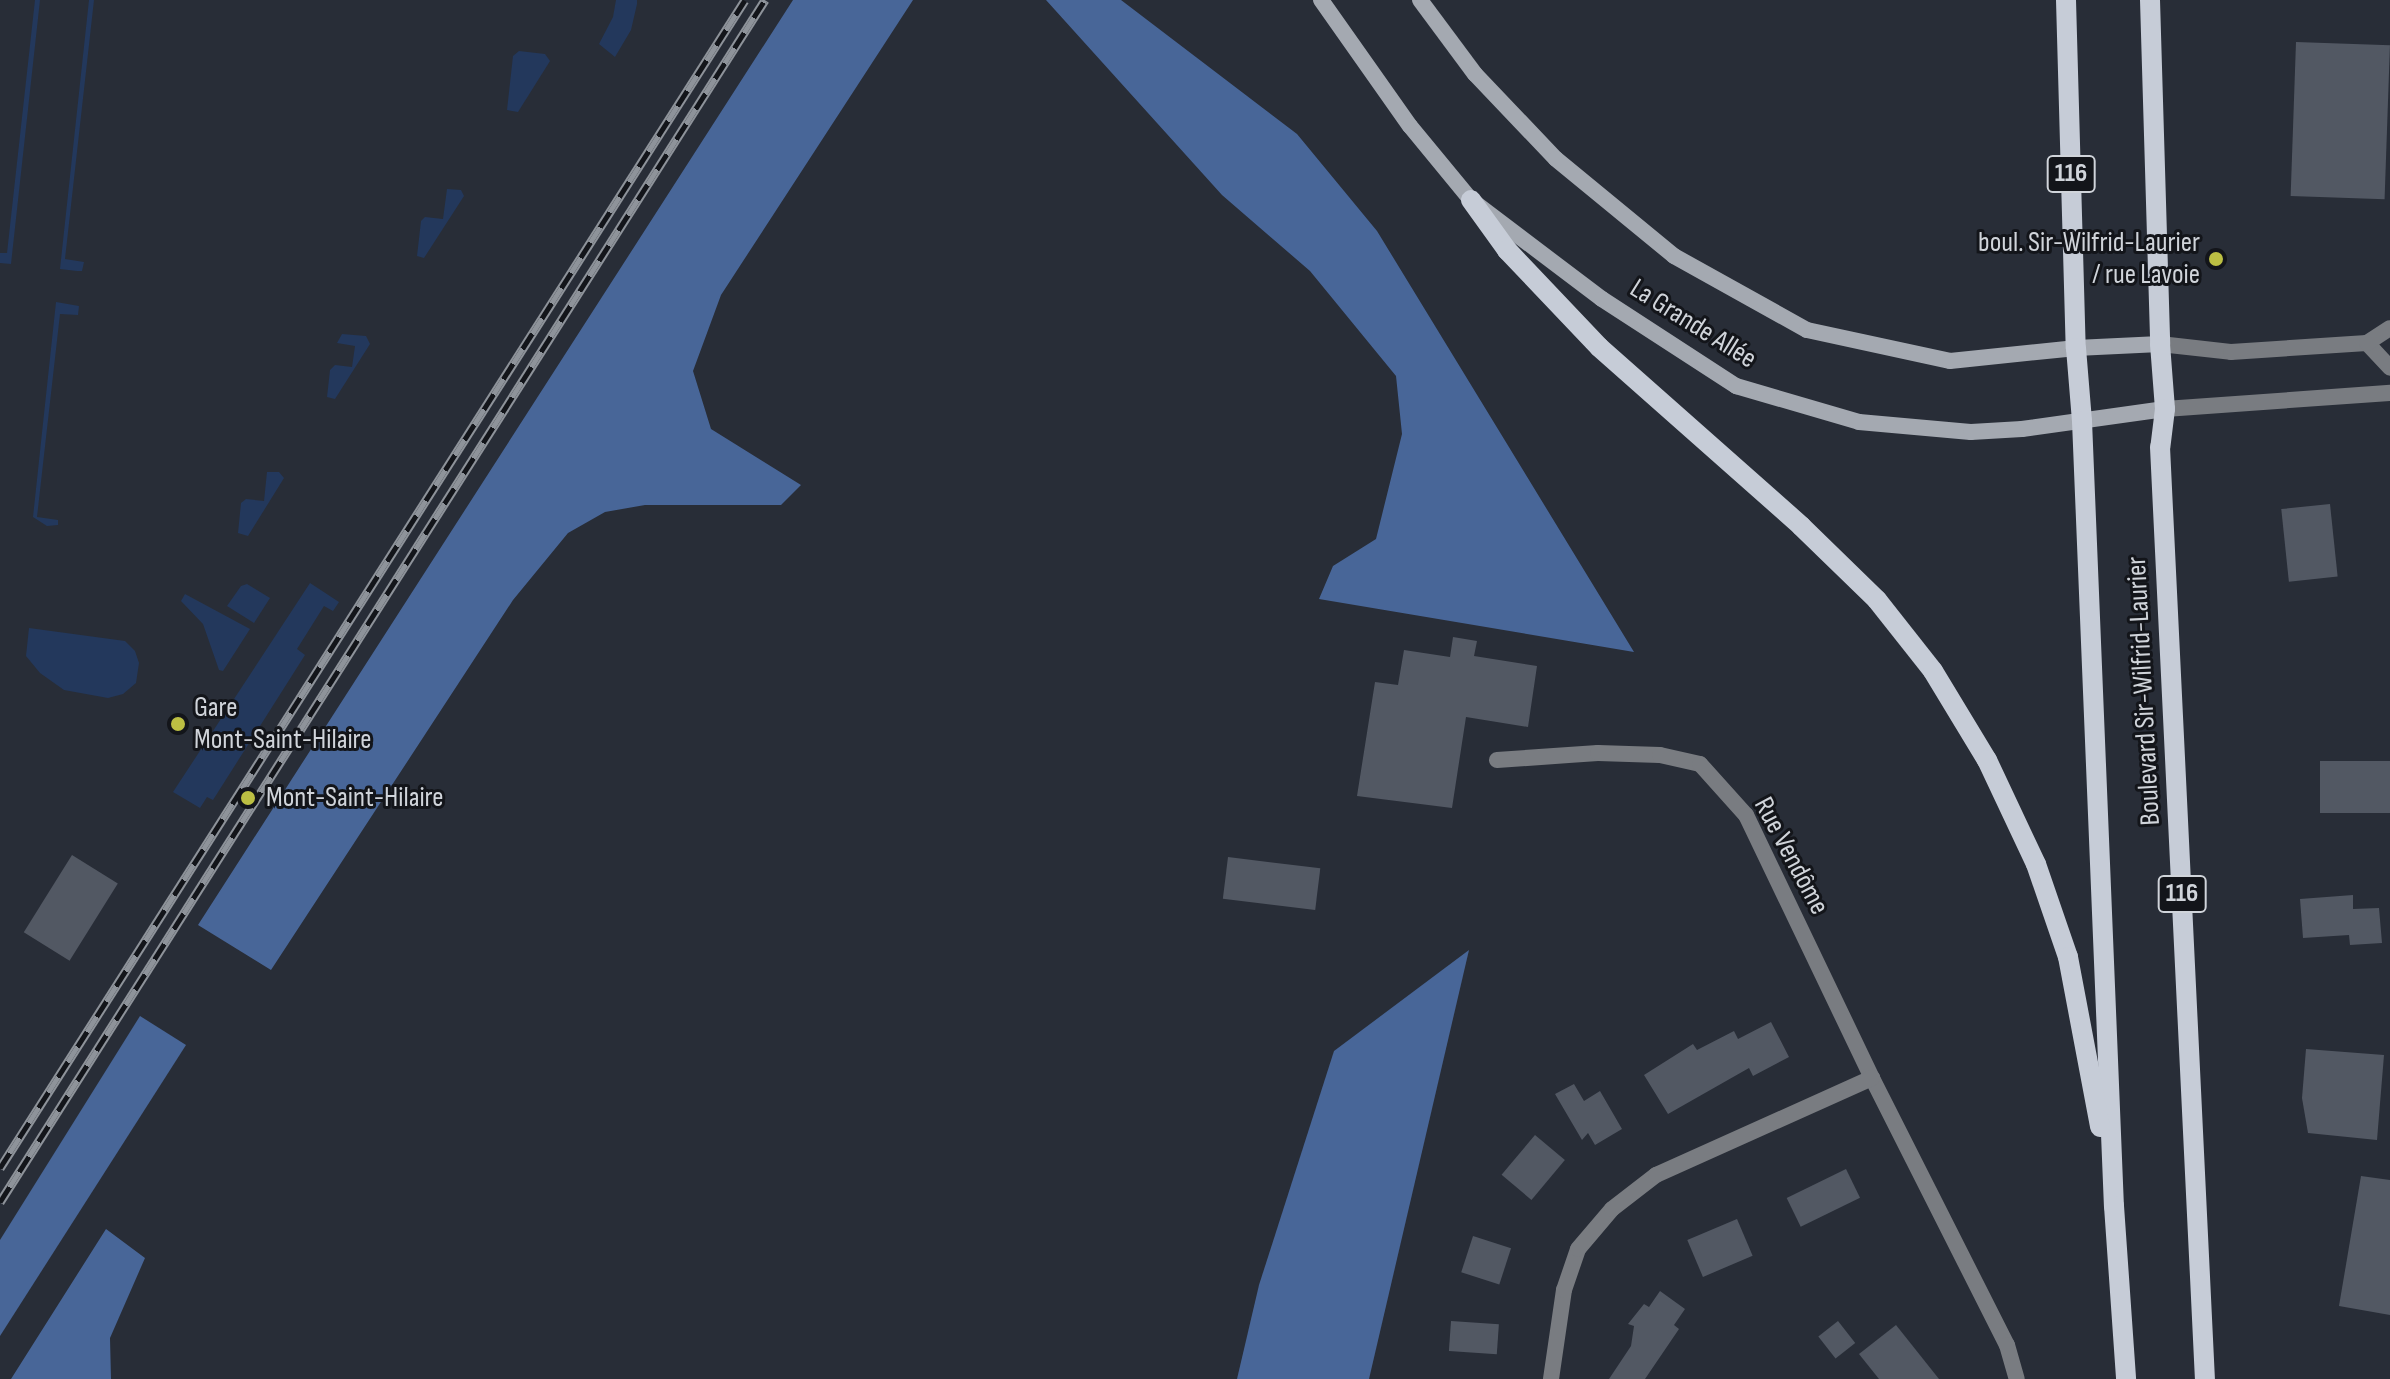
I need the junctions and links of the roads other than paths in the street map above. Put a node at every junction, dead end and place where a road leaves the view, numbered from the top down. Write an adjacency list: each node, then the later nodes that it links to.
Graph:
1 (1321, 0): 5 (street, La Grande Allée)
2 (1420, 0): 9 (street, La Grande Allée)
3 (2066, 0): 9 (main road, Boulevard Sir-Wilfrid-Laurier / 116)
4 (2150, 0): 8 (main road, Boulevard Sir-Wilfrid-Laurier / 116)
5 (1471, 200): 13 (street, La Grande Allée); 16 (main road)
6 (2390, 328): 7 (street)
7 (2367, 343): 8 (street); 10 (street)
8 (2160, 344): 9 (street, La Grande Allée); 12 (main road, Boulevard Sir-Wilfrid-Laurier / 116)
9 (2076, 348): 13 (main road, Boulevard Sir-Wilfrid-Laurier / 116)
10 (2390, 368)
11 (2390, 393): 12 (street)
12 (2165, 409): 13 (street, La Grande Allée); 20 (main road, Boulevard Sir-Wilfrid-Laurier / 116)
13 (2082, 421): 16 (main road, Boulevard Sir-Wilfrid-Laurier / 116)
14 (1497, 760): 15 (street, Rue Vendôme)
15 (1872, 1078): 17 (street); 18 (street, Rue Vendôme)
16 (2114, 1206): 19 (main road, Boulevard Sir-Wilfrid-Laurier / 116)
17 (1551, 1379)
18 (2017, 1379)
19 (2126, 1379)
20 (2205, 1379)

